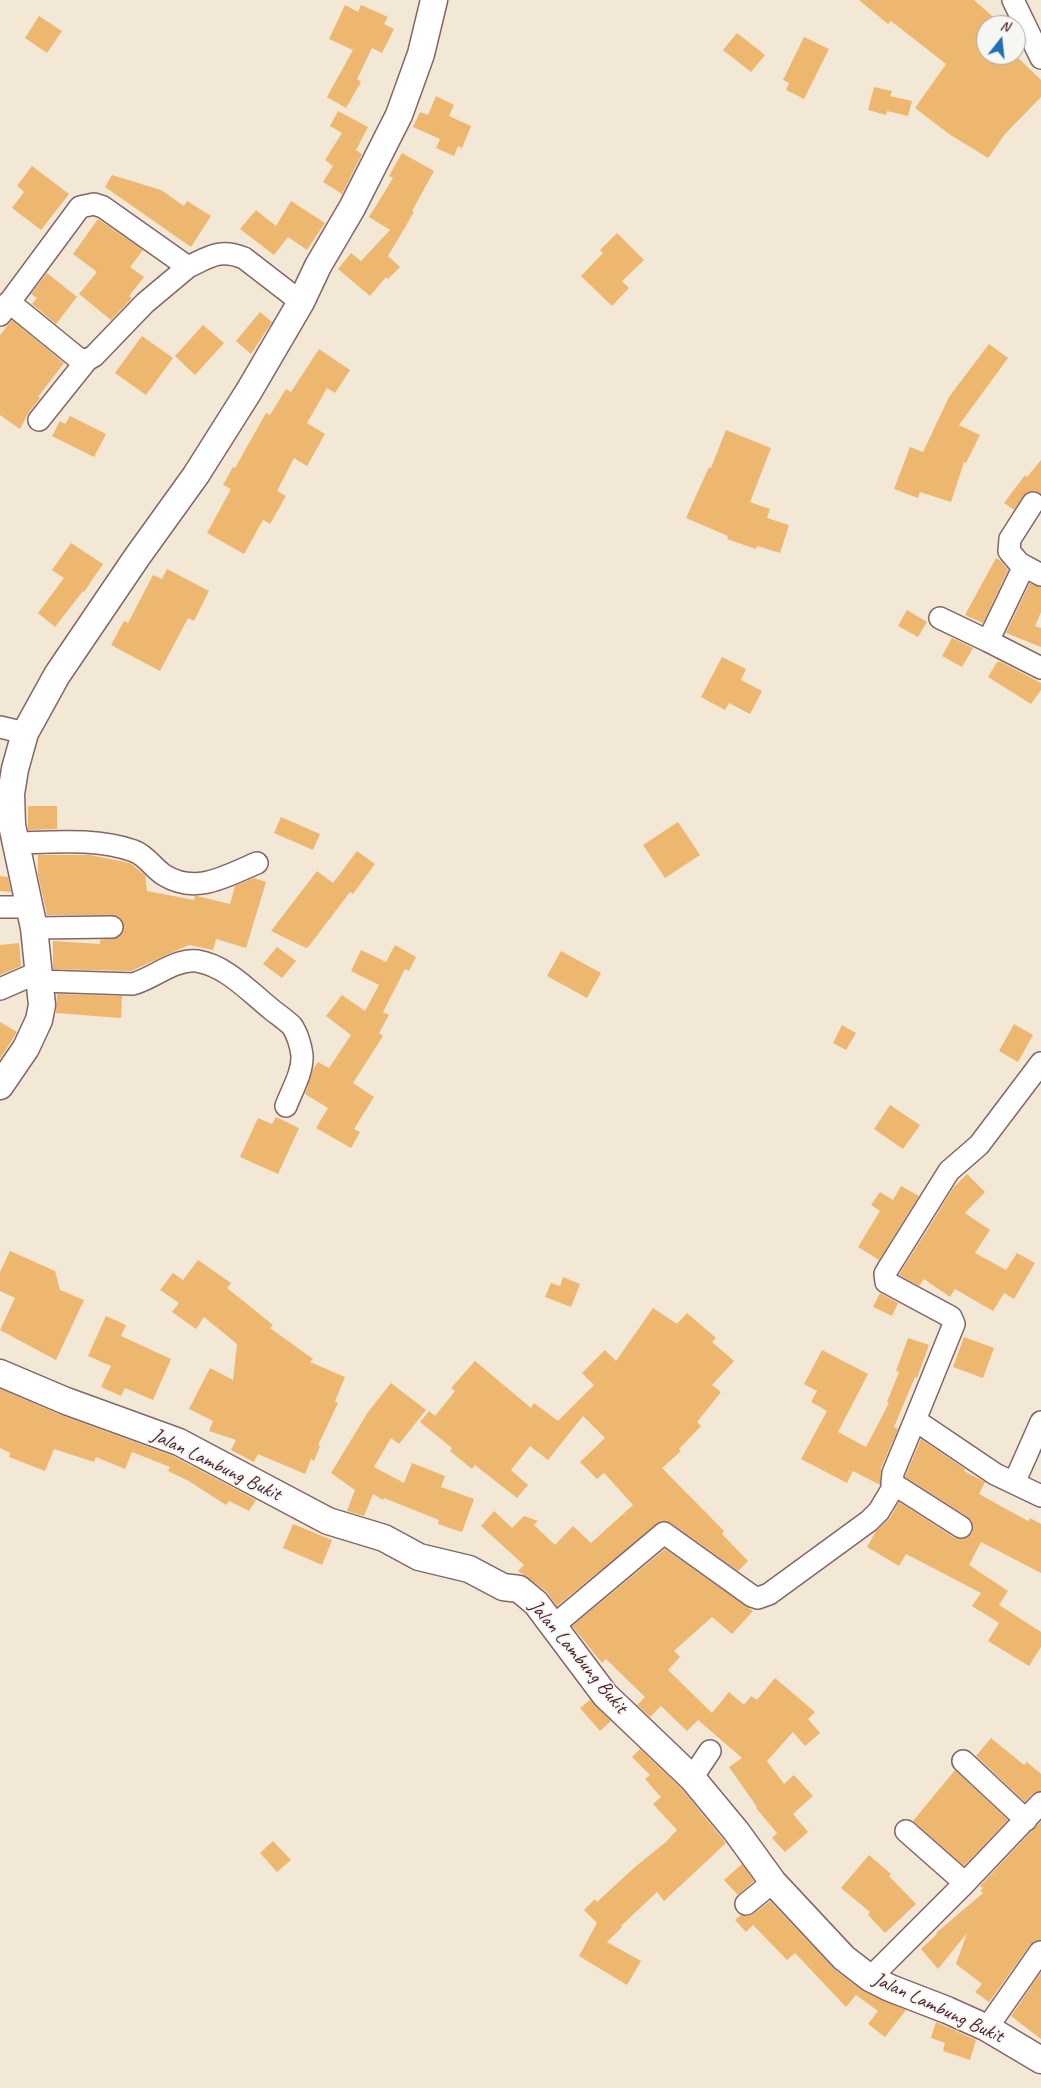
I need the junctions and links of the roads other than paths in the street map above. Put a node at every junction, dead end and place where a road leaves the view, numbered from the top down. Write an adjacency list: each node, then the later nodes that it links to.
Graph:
1 (434, 0): 5 (street)
2 (1013, 0): 3 (street)
3 (1041, 58)
4 (188, 267): 5 (street); 6 (street); 7 (street)
5 (301, 302): 15 (street)
6 (5, 309): 7 (street)
7 (87, 360): 8 (street)
8 (39, 420)
9 (1033, 503): 10 (street)
10 (1032, 570): 12 (street)
11 (940, 618): 12 (street)
12 (988, 641): 13 (street)
13 (1041, 668)
14 (0, 727): 15 (street)
15 (26, 733): 16 (street)
16 (16, 843): 17 (street); 19 (street)
17 (257, 863)
18 (0, 907): 19 (street)
19 (32, 918): 20 (street); 21 (street)
20 (112, 927)
21 (40, 976): 22 (street); 24 (street); 25 (street)
22 (0, 989)
23 (1041, 1063): 27 (street)
24 (0, 1086)
25 (286, 1106)
26 (0, 1373): 33 (street, Jalan Lambung Bukit)
27 (915, 1420): 29 (street); 30 (street)
28 (1041, 1422): 29 (street)
29 (1014, 1483): 31 (street)
30 (894, 1486): 32 (street); 33 (street)
31 (1041, 1496)
32 (961, 1527)
33 (552, 1627): 36 (street, Jalan Lambung Bukit)
34 (710, 1751): 36 (street)
35 (963, 1761): 38 (street)
36 (692, 1778): 40 (street, Jalan Lambung Bukit)
37 (1041, 1803): 38 (street)
38 (1026, 1820): 41 (street)
39 (906, 1830): 41 (street)
40 (773, 1882): 42 (street); 44 (street, Jalan Lambung Bukit)
41 (965, 1883): 44 (street)
42 (746, 1904)
43 (1040, 1952): 45 (street)
44 (870, 1978): 45 (street, Jalan Lambung Bukit)
45 (987, 2028): 46 (street, Jalan Lambung Bukit)
46 (1041, 2060)

